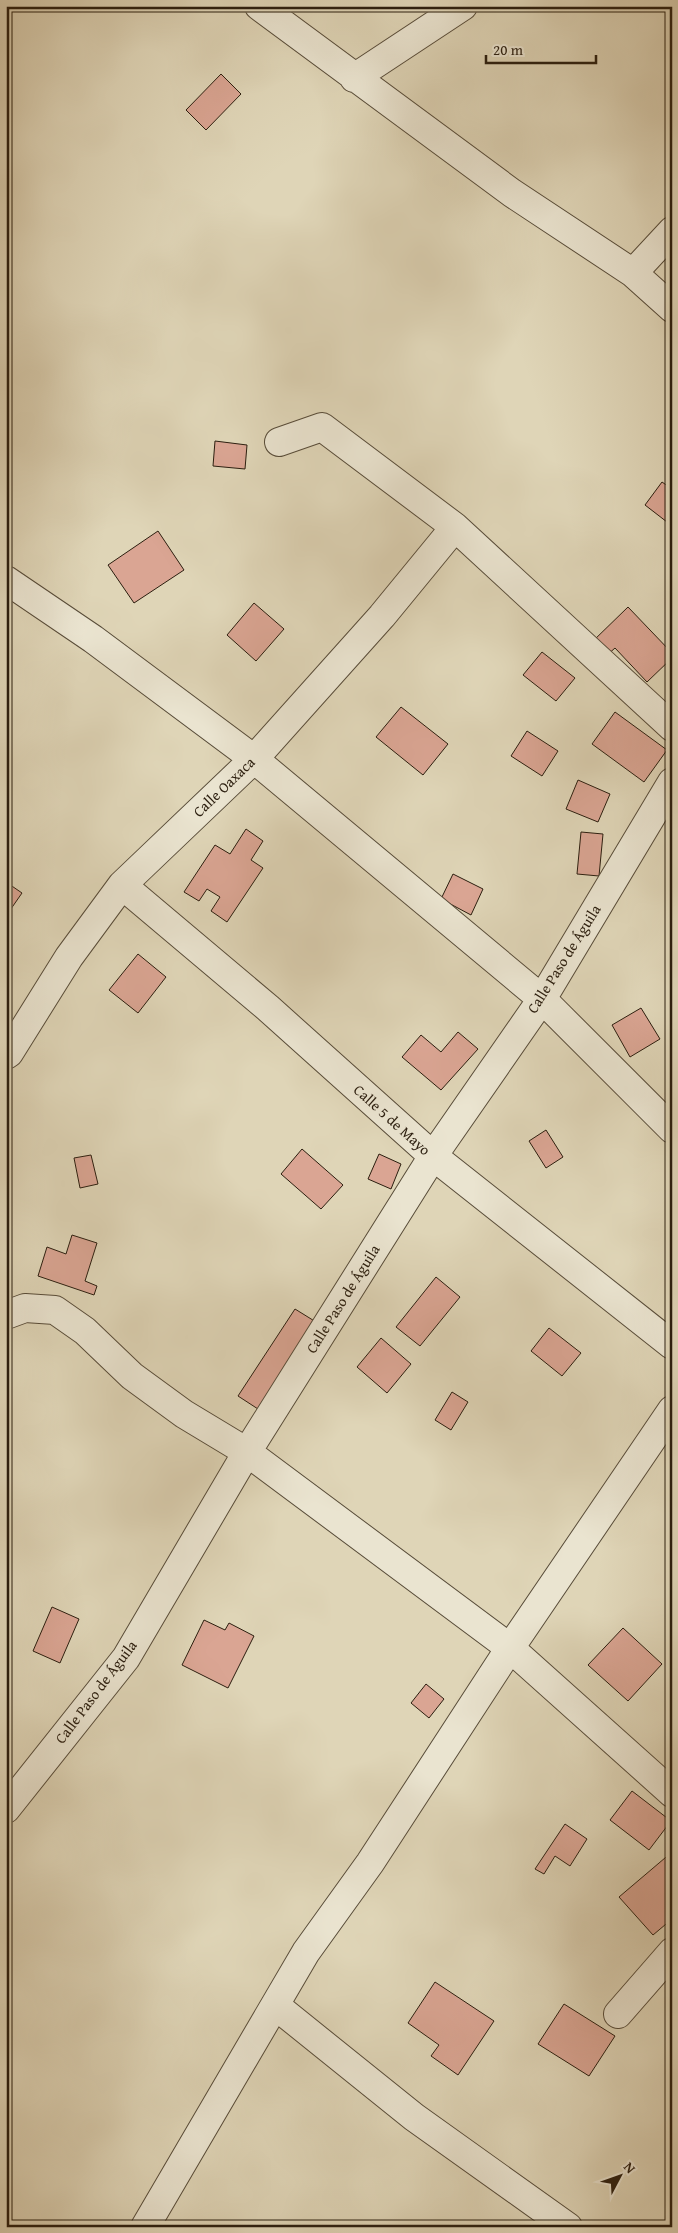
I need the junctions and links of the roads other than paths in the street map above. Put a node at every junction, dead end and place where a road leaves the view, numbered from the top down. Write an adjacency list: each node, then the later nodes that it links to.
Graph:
1 (259, 6): 3 (street)
2 (462, 6): 3 (street)
3 (354, 78): 5 (street)
4 (672, 231): 5 (street)
5 (633, 274): 6 (street)
6 (672, 308)
7 (279, 442): 8 (street)
8 (455, 527): 10 (street); 11 (street, Calle Oaxaca)
9 (6, 580): 11 (street)
10 (672, 727)
11 (254, 759): 13 (street, Calle Oaxaca); 14 (street)
12 (672, 782): 14 (street, Calle Paso de Águila)
13 (122, 885): 15 (street, Calle Oaxaca); 17 (street, Calle 5 de Mayo)
14 (542, 998): 16 (street); 17 (street, Calle Paso de Águila)
15 (6, 1055)
16 (672, 1129)
17 (432, 1156): 19 (street, Calle 5 de Mayo); 21 (street, Calle Paso de Águila)
18 (6, 1315): 21 (street)
19 (672, 1345)
20 (672, 1410): 22 (street)
21 (247, 1452): 22 (street); 24 (street, Calle Paso de Águila)
22 (510, 1648): 23 (street); 26 (street)
23 (672, 1793)
24 (6, 1809)
25 (672, 1952): 27 (street)
26 (276, 2006): 28 (street); 29 (street)
27 (618, 2014)
28 (145, 2227)
29 (568, 2227)

